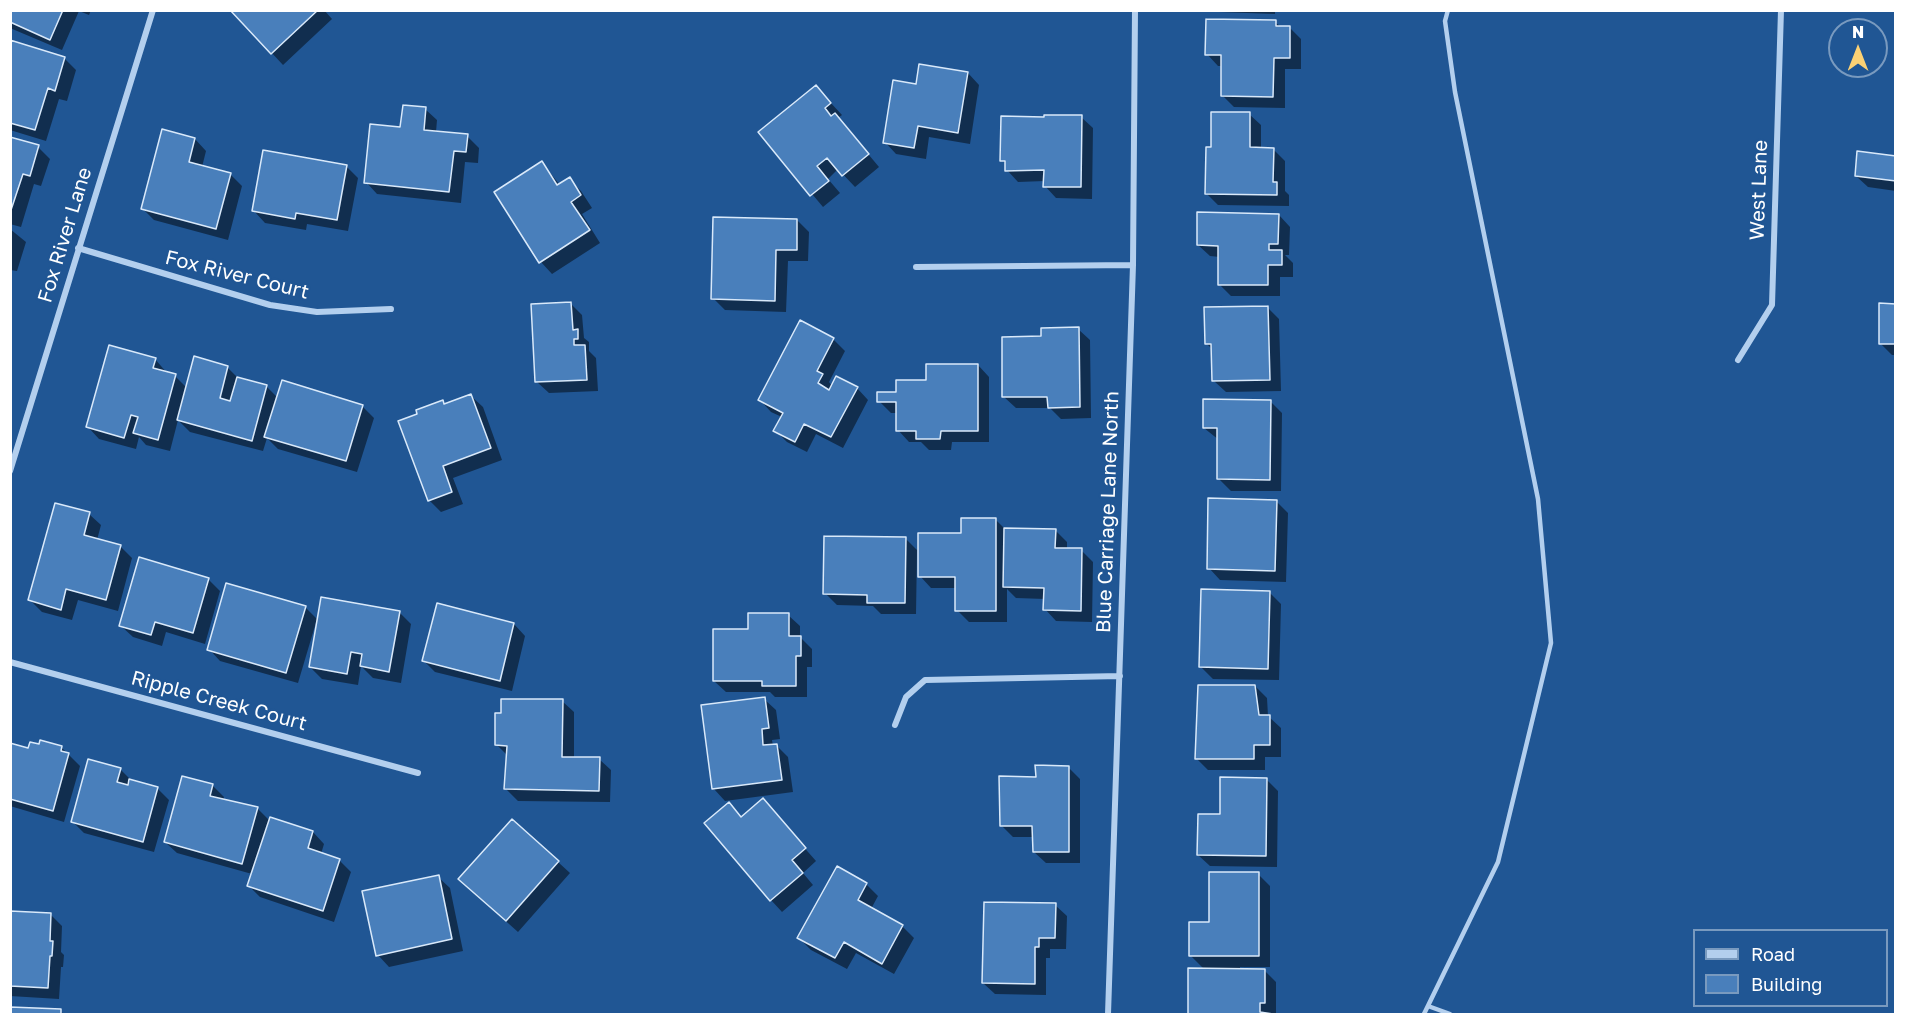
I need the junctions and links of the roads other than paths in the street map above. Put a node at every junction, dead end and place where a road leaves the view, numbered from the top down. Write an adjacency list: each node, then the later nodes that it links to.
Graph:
1 (153, 10): 5 (street, Fox River Lane)
2 (1135, 10): 6 (street, Blue Carriage Lane North)
3 (1448, 10): 15 (lane)
4 (1781, 10): 9 (street, West Lane)
5 (78, 248): 8 (street, Fox River Court); 10 (street, Fox River Lane)
6 (1132, 266): 7 (street); 12 (street, Blue Carriage Lane North)
7 (916, 267)
8 (390, 309)
9 (1738, 360)
10 (10, 471)
11 (10, 662): 14 (street, Ripple Creek Court)
12 (1120, 676): 13 (street); 16 (street, Blue Carriage Lane North)
13 (895, 725)
14 (418, 772)
15 (1428, 1006): 17 (lane); 18 (lane)
16 (1108, 1014)
17 (1424, 1014)
18 (1450, 1014)

